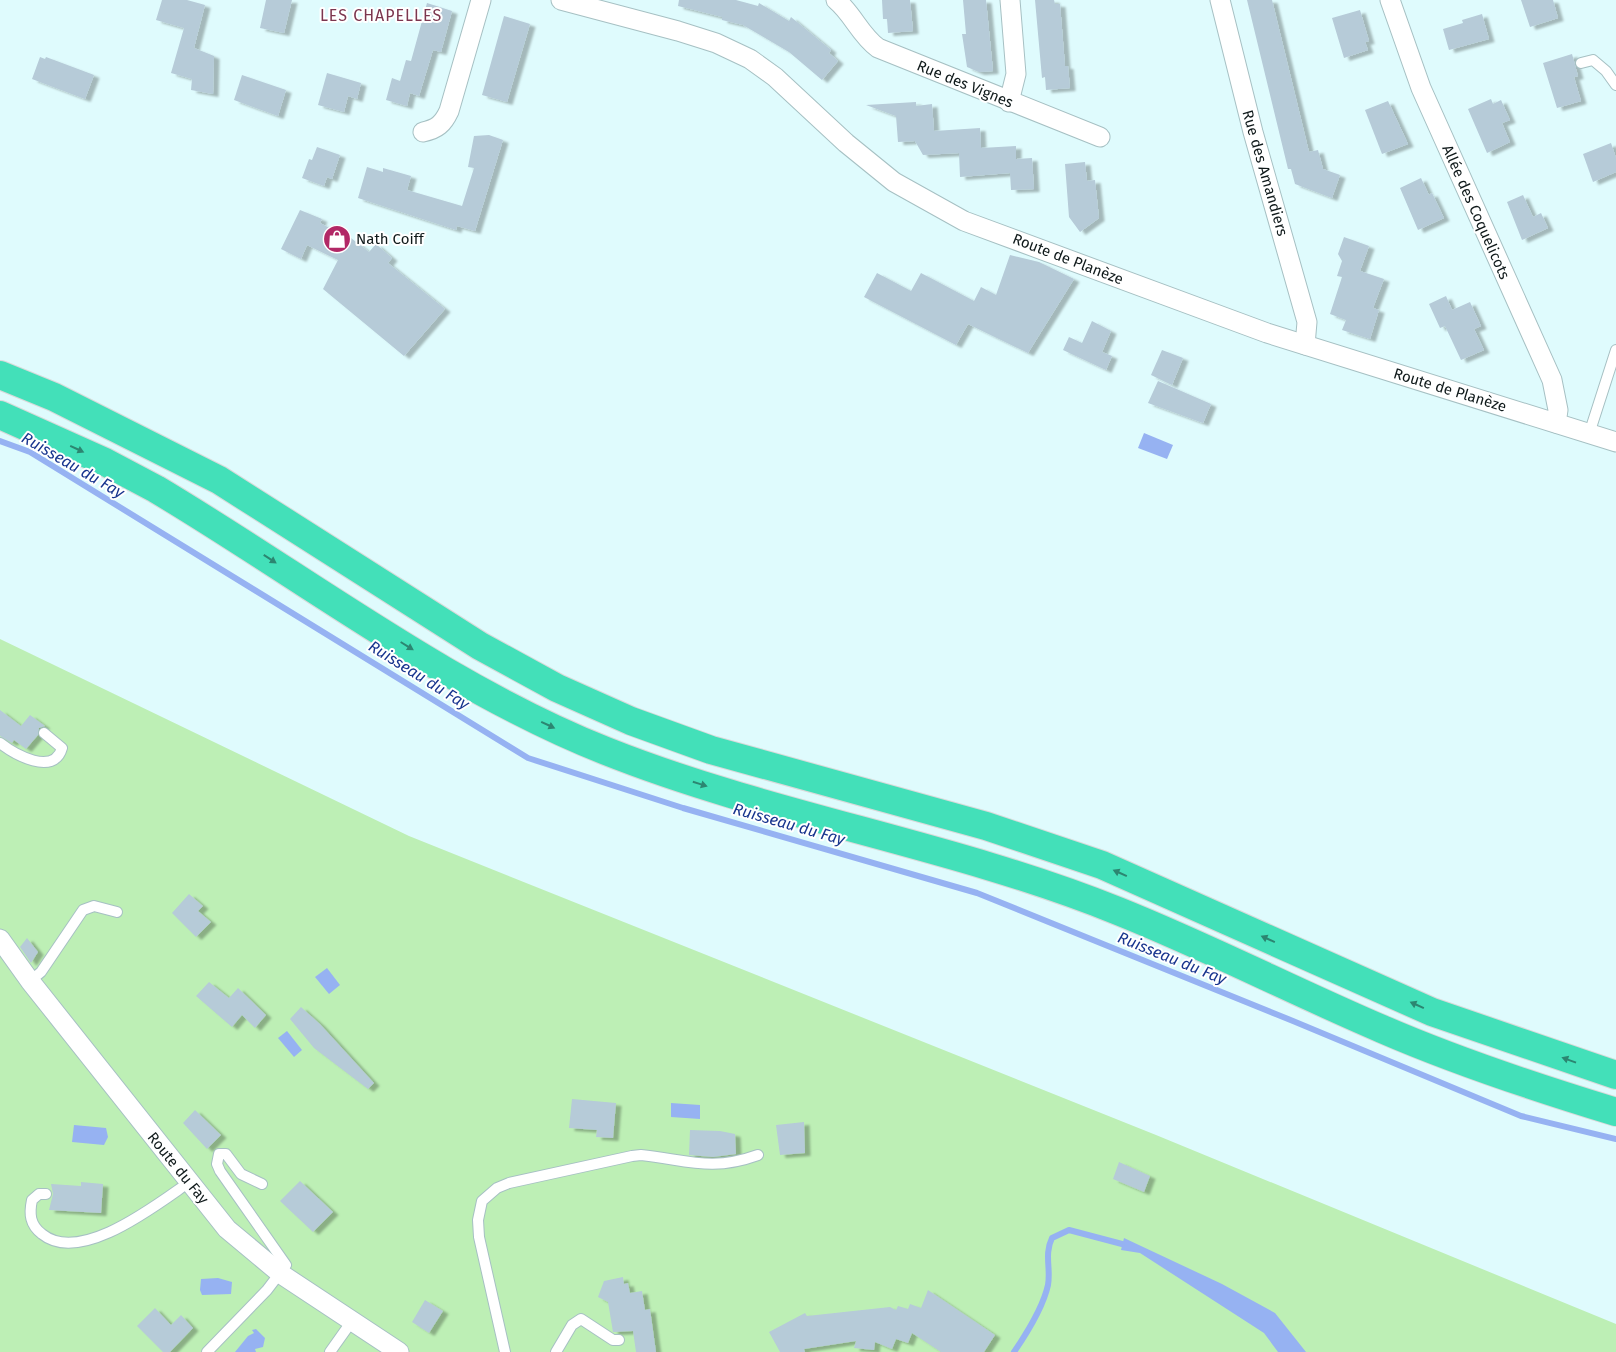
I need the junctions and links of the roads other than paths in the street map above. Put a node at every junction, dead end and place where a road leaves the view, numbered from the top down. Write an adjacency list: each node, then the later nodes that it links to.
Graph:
1 (481, 0): 10 (street)
2 (561, 0): 12 (street, Route de Planèze)
3 (1010, 0): 9 (street)
4 (1220, 0): 12 (street, Rue des Amandiers)
5 (1390, 0): 16 (street, Allée des Coquelicots)
6 (843, 3): 9 (street, Rue des Vignes)
7 (1581, 63): 8 (lane)
8 (1616, 85)
9 (1009, 102): 11 (street, Rue des Vignes)
10 (424, 132)
11 (1100, 137)
12 (1305, 345): 16 (street, Route de Planèze)
13 (1616, 350): 17 (lane)
14 (0, 375): 24 (highway, one-way to 14)
15 (0, 415): 25 (highway, one-way to 25)
16 (1556, 424): 17 (street, Route de Planèze)
17 (1589, 434): 18 (street, Route de Planèze)
18 (1615, 440)
19 (44, 733): 20 (lane)
20 (0, 743)
21 (117, 912): 23 (lane)
22 (0, 939): 23 (street, Route du Fay)
23 (30, 981): 27 (street, Route du Fay)
24 (1616, 1074)
25 (1616, 1112)
26 (758, 1155): 36 (lane)
27 (188, 1183): 29 (lane); 30 (street, Route du Fay)
28 (262, 1184): 30 (lane)
29 (46, 1194)
30 (281, 1274): 31 (street, Route du Fay); 33 (lane)
31 (352, 1322): 34 (lane); 35 (street, Route du Fay)
32 (619, 1340): 37 (lane)
33 (207, 1352)
34 (330, 1352)
35 (399, 1352)
36 (505, 1352)
37 (556, 1352)

